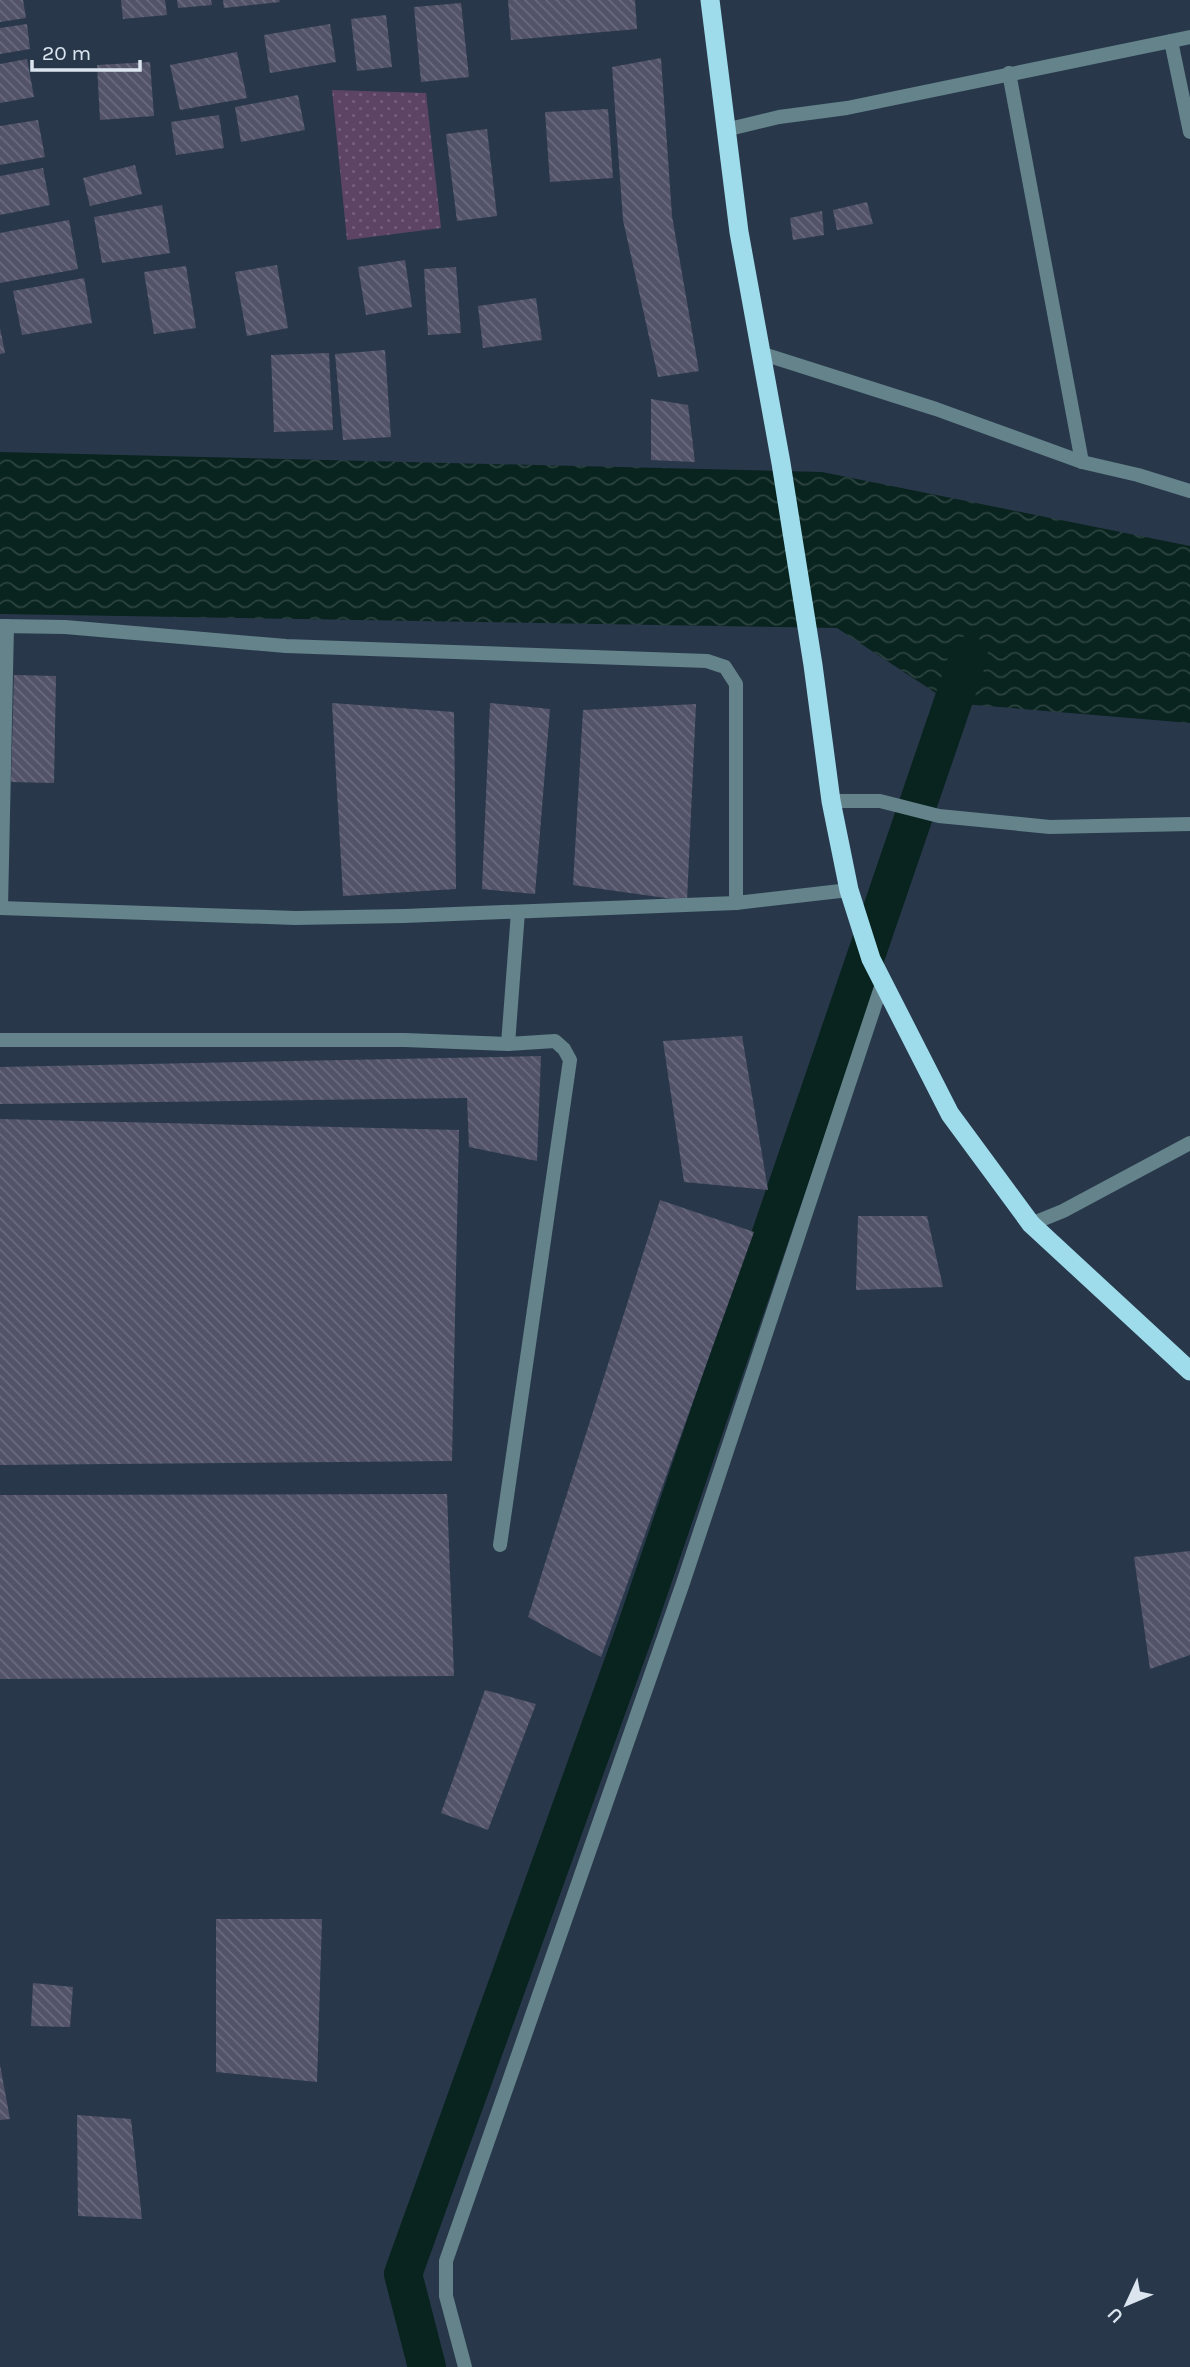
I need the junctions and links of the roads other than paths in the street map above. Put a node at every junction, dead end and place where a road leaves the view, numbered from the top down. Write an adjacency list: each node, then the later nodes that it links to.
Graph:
1 (710, 0): 5 (highway)
2 (1190, 37): 3 (street)
3 (1171, 41): 4 (street); 6 (street)
4 (1009, 74): 5 (street); 8 (street)
5 (725, 130): 7 (highway)
6 (1190, 132)
7 (763, 354): 8 (street); 11 (highway)
8 (1082, 462): 9 (street)
9 (1190, 491)
10 (3, 626): 14 (street); 15 (street)
11 (831, 801): 12 (street); 13 (highway)
12 (1190, 824)
13 (851, 894): 14 (street); 17 (highway)
14 (736, 903): 16 (street)
15 (1, 908): 16 (street)
16 (518, 912): 19 (street)
17 (882, 984): 21 (highway); 24 (street)
18 (0, 1040): 19 (street)
19 (508, 1044): 23 (street)
20 (1190, 1143): 21 (street)
21 (1031, 1224): 22 (highway)
22 (1190, 1371)
23 (500, 1545)
24 (465, 2367)

